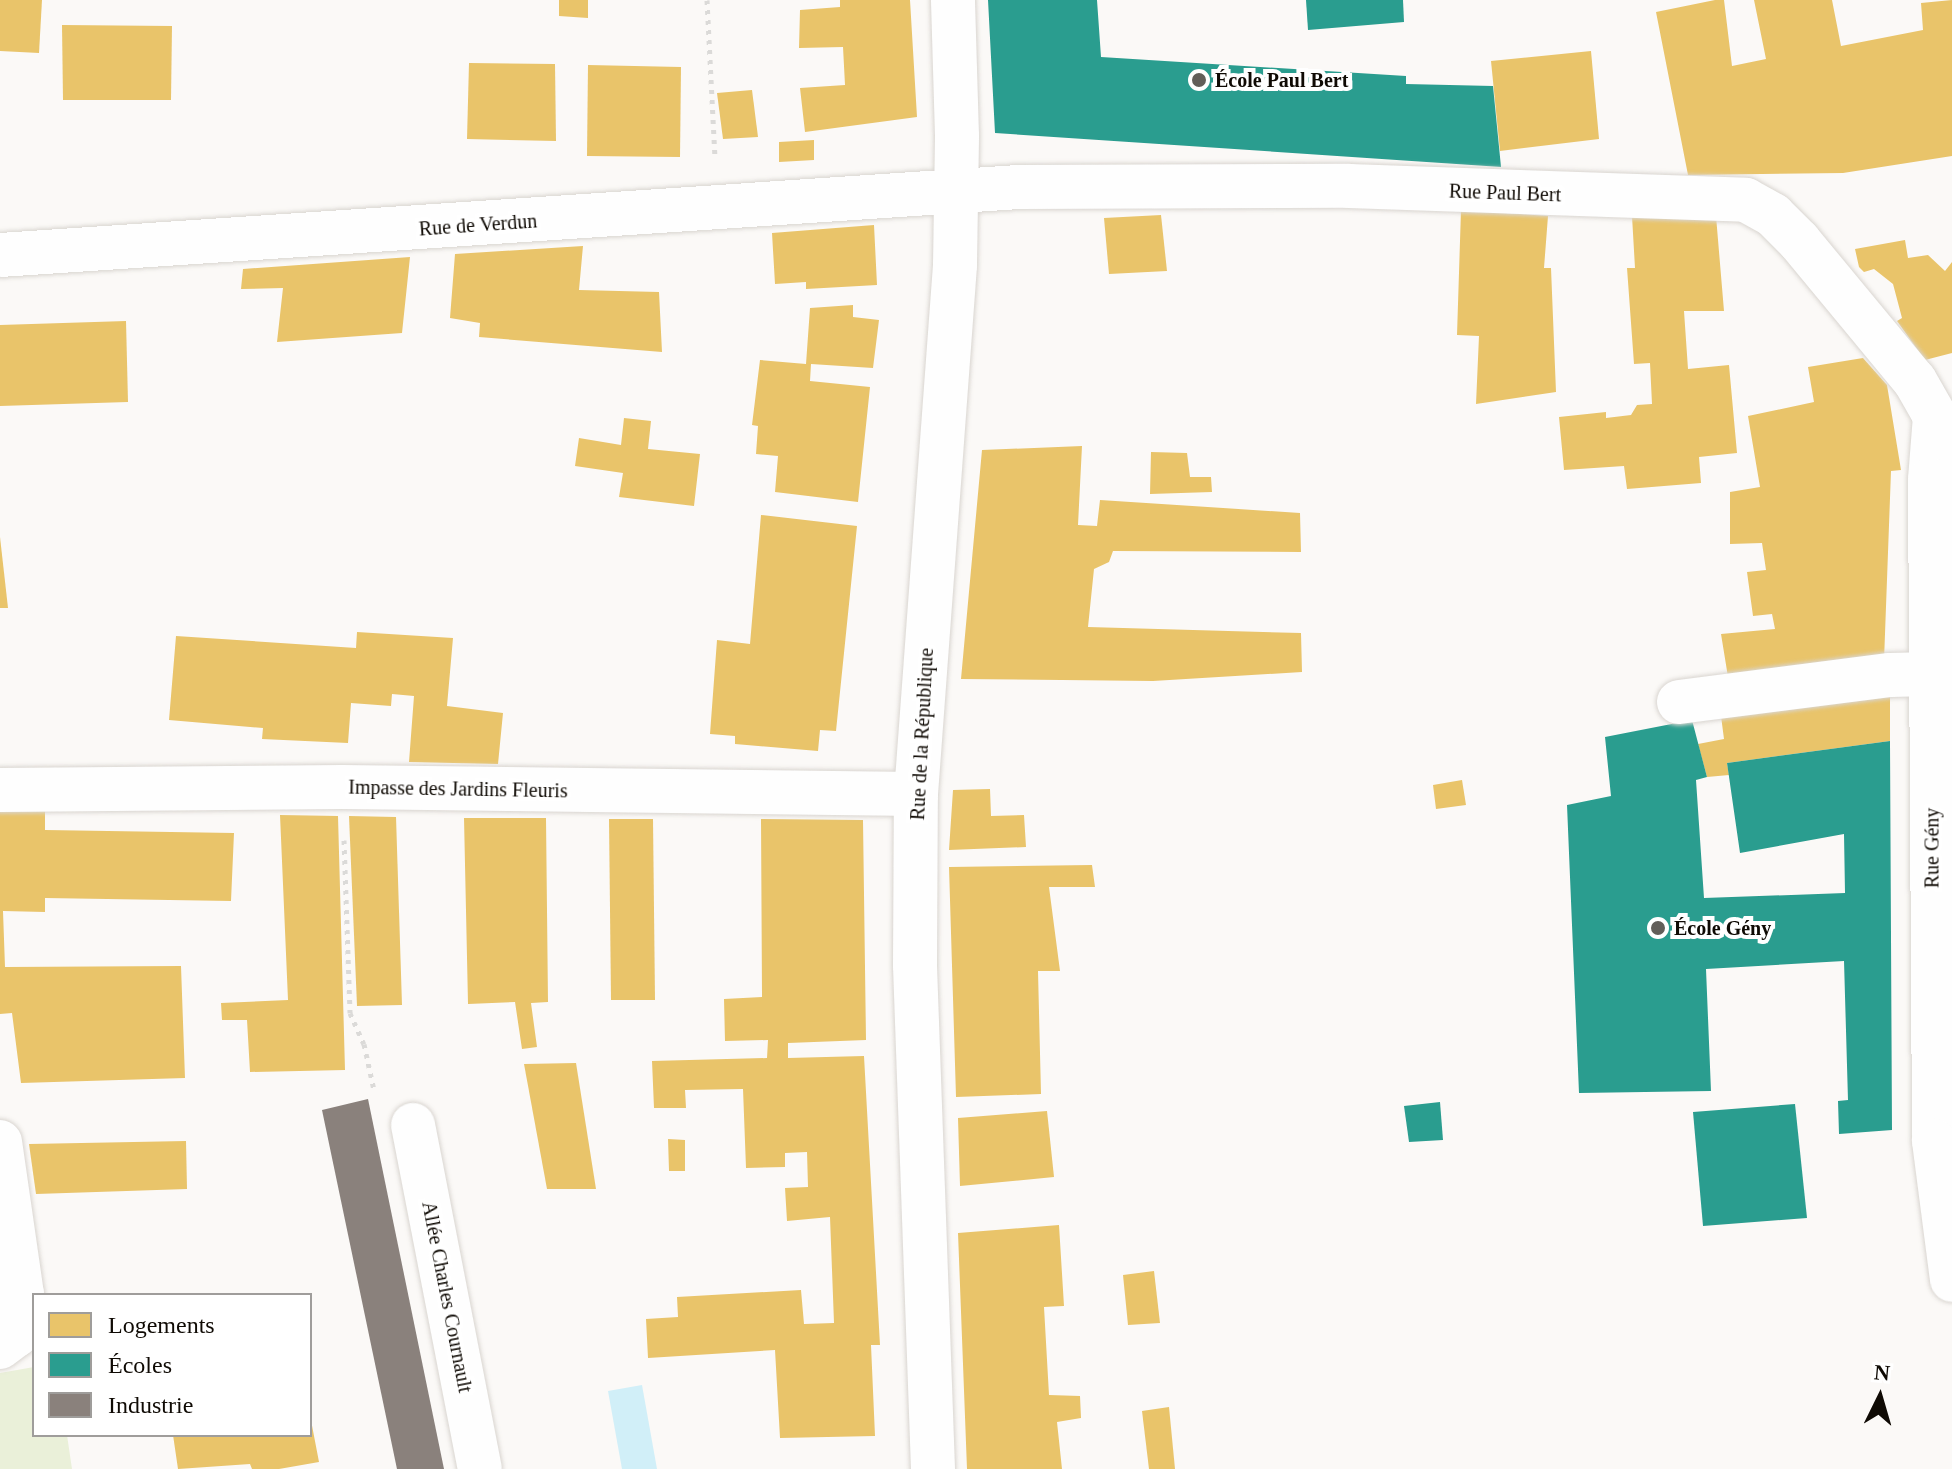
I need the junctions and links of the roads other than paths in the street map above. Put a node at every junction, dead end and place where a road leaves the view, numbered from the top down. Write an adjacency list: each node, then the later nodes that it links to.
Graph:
1 (953, 0): 2 (street, Rue de la République)
2 (956, 192): 3 (street, Rue de Verdun); 4 (street, Rue Paul Bert); 8 (street, Rue de la République)
3 (0, 255)
4 (1943, 414): 5 (street, Rue Gény)
5 (1931, 674): 6 (street); 11 (street, Rue Gény)
6 (1679, 702)
7 (0, 790): 8 (street, Impasse des Jardins Fleuris)
8 (916, 794): 14 (street, Rue de la République)
9 (413, 1125): 13 (street, Allée Charles Cournault)
10 (0, 1142): 12 (street)
11 (1952, 1280)
12 (0, 1347)
13 (480, 1469)
14 (933, 1469)

